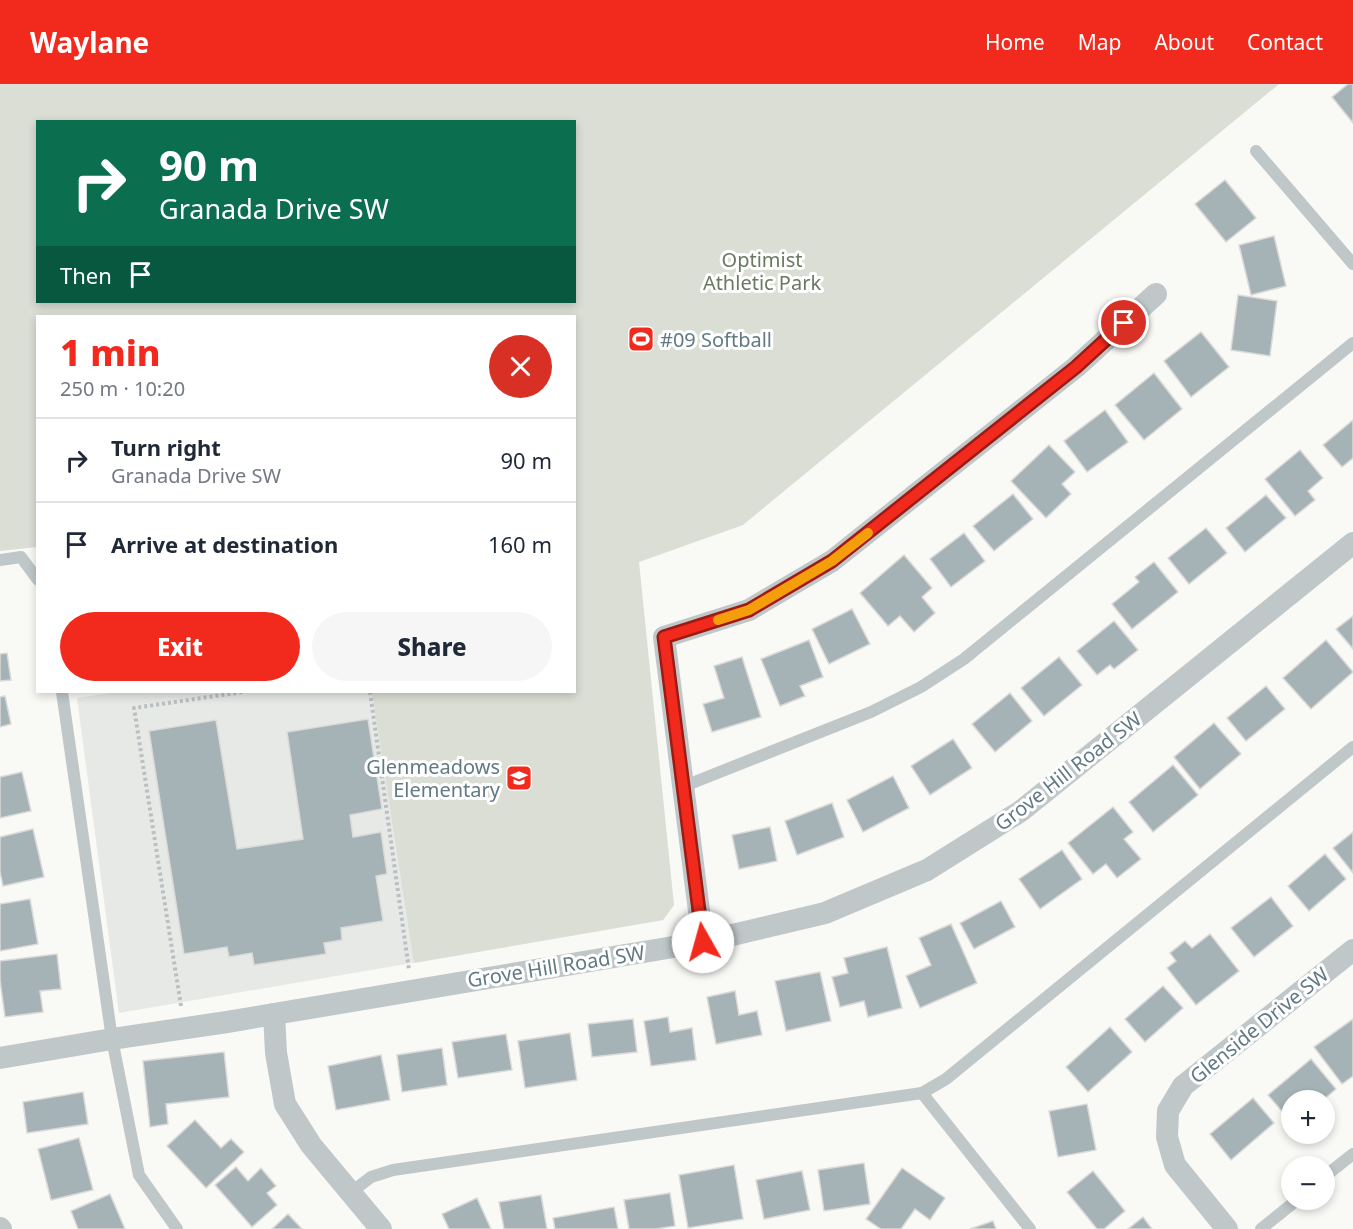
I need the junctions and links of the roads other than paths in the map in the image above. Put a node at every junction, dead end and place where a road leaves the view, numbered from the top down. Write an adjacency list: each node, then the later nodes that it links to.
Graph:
1 (1256, 151): 2 (lane)
2 (1353, 264)
3 (1156, 294): 10 (street)
4 (1353, 343): 10 (lane)
5 (1353, 543): 11 (street, Grove Hill Road SW)
6 (0, 560): 7 (lane)
7 (36, 577)
8 (62, 693): 14 (lane)
9 (1353, 747): 16 (lane)
10 (682, 787): 11 (street)
11 (703, 942): 13 (street, Grove Hill Road SW)
12 (1353, 950): 24 (street, Glenside Drive SW)
13 (274, 1014): 14 (street, Grove Hill Road SW); 19 (street)
14 (112, 1038): 15 (street, Grove Hill Road SW); 21 (lane)
15 (0, 1058)
16 (922, 1093): 19 (lane); 23 (lane)
17 (1353, 1154): 18 (lane)
18 (1335, 1169)
19 (350, 1193): 22 (street)
20 (1285, 1210): 25 (lane)
21 (177, 1229)
22 (381, 1229)
23 (1030, 1229)
24 (1227, 1229)
25 (1261, 1229)

